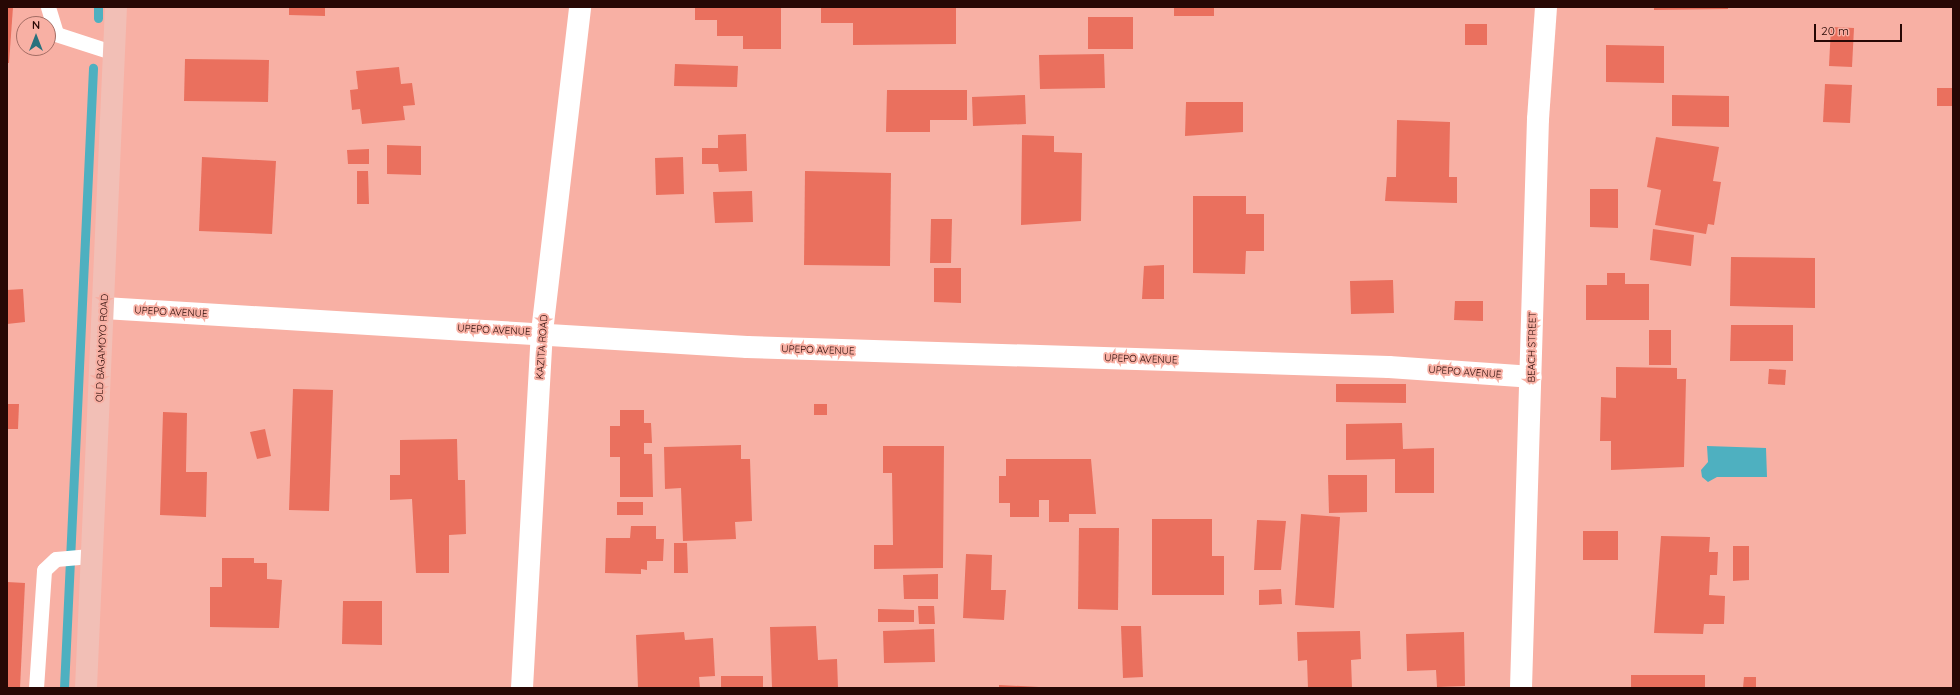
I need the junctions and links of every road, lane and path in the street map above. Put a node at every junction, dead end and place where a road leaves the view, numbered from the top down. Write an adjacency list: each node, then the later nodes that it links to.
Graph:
1 (48, 7): 5 (lane)
2 (580, 7): 7 (street, KAZITA ROAD)
3 (1546, 7): 8 (street, BEACH STREET)
4 (120, 9): 5 (main road, OLD BAGAMOYO ROAD)
5 (114, 53): 6 (main road, OLD BAGAMOYO ROAD)
6 (104, 308): 7 (street, UPEPO AVENUE); 9 (main road, OLD BAGAMOYO ROAD)
7 (542, 332): 8 (street, UPEPO AVENUE); 12 (street, KAZITA ROAD)
8 (1532, 377): 13 (street, BEACH STREET)
9 (92, 556): 10 (lane); 11 (main road, OLD BAGAMOYO ROAD)
10 (36, 688)
11 (86, 688)
12 (522, 688)
13 (1521, 688)

